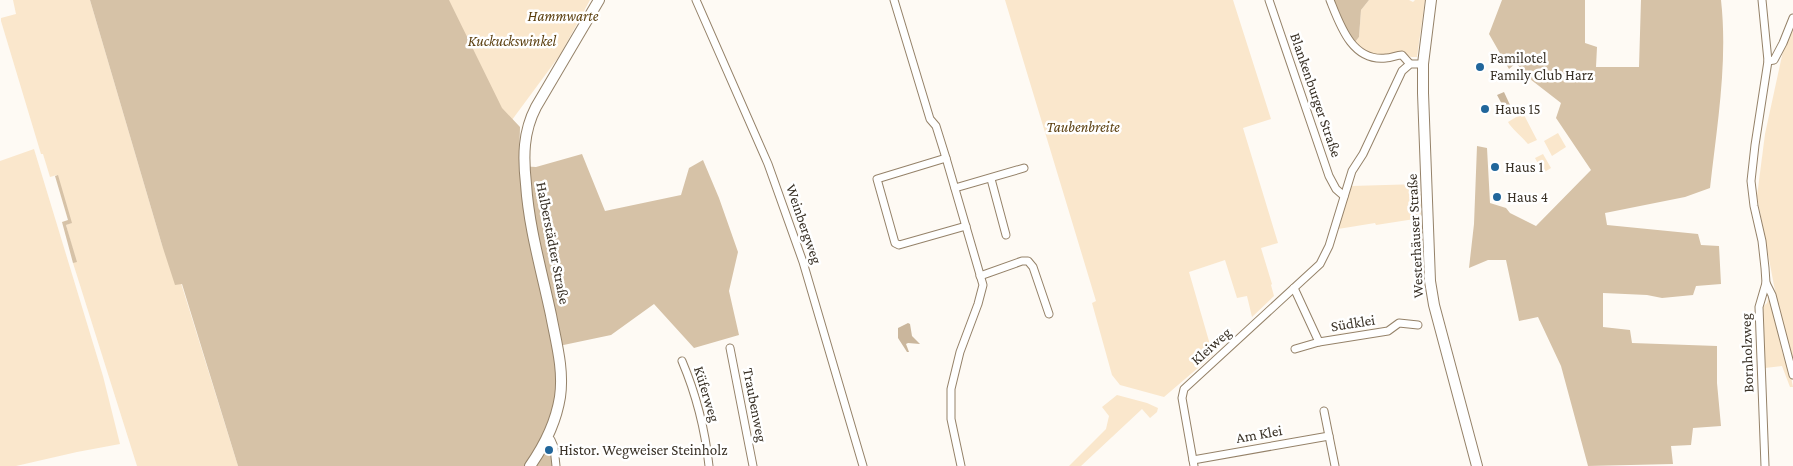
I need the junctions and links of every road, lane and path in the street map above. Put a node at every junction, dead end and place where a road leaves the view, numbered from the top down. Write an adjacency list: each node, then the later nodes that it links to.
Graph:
1 (598, 0): 34 (main road, Halberstädter Straße)
2 (696, 0): 38 (street, Weinbergweg)
3 (894, 0): 12 (street)
4 (1269, 0): 16 (street, Blankenburger Straße)
5 (1330, 0): 10 (street)
6 (1431, 0): 11 (main road, Westerhäuser Straße)
7 (1762, 0): 9 (street)
8 (1793, 18): 9 (street)
9 (1768, 62): 21 (street, Bornholzweg)
10 (1410, 64): 11 (street); 16 (street, Blankenburger Straße)
11 (1423, 64): 41 (main road, Westerhäuser Straße)
12 (946, 158): 15 (street); 17 (street)
13 (1024, 168): 14 (street)
14 (991, 178): 15 (street); 18 (street)
15 (955, 188): 17 (street)
16 (1344, 196): 19 (street, Blankenburger Straße)
17 (966, 226): 20 (street)
18 (1006, 235)
19 (1314, 270): 22 (street, Kleiweg)
20 (980, 276): 23 (street); 39 (street)
21 (1766, 283): 29 (street); 42 (street, Bornholzweg)
22 (1294, 288): 25 (street, Südklei); 33 (street, Kleiweg)
23 (1049, 314)
24 (1418, 325): 25 (street, Südklei)
25 (1319, 342): 27 (street, Südklei)
26 (730, 348): 37 (street, Traubenweg)
27 (1295, 349)
28 (682, 360): 36 (street, Küferweg)
29 (1793, 375)
30 (1324, 412): 31 (street)
31 (1329, 436): 33 (street, Am Klei); 40 (street)
32 (551, 440): 35 (street)
33 (1194, 463)
34 (530, 466)
35 (556, 466)
36 (709, 466)
37 (754, 466)
38 (863, 466)
39 (961, 466)
40 (1335, 466)
41 (1477, 466)
42 (1765, 466)

